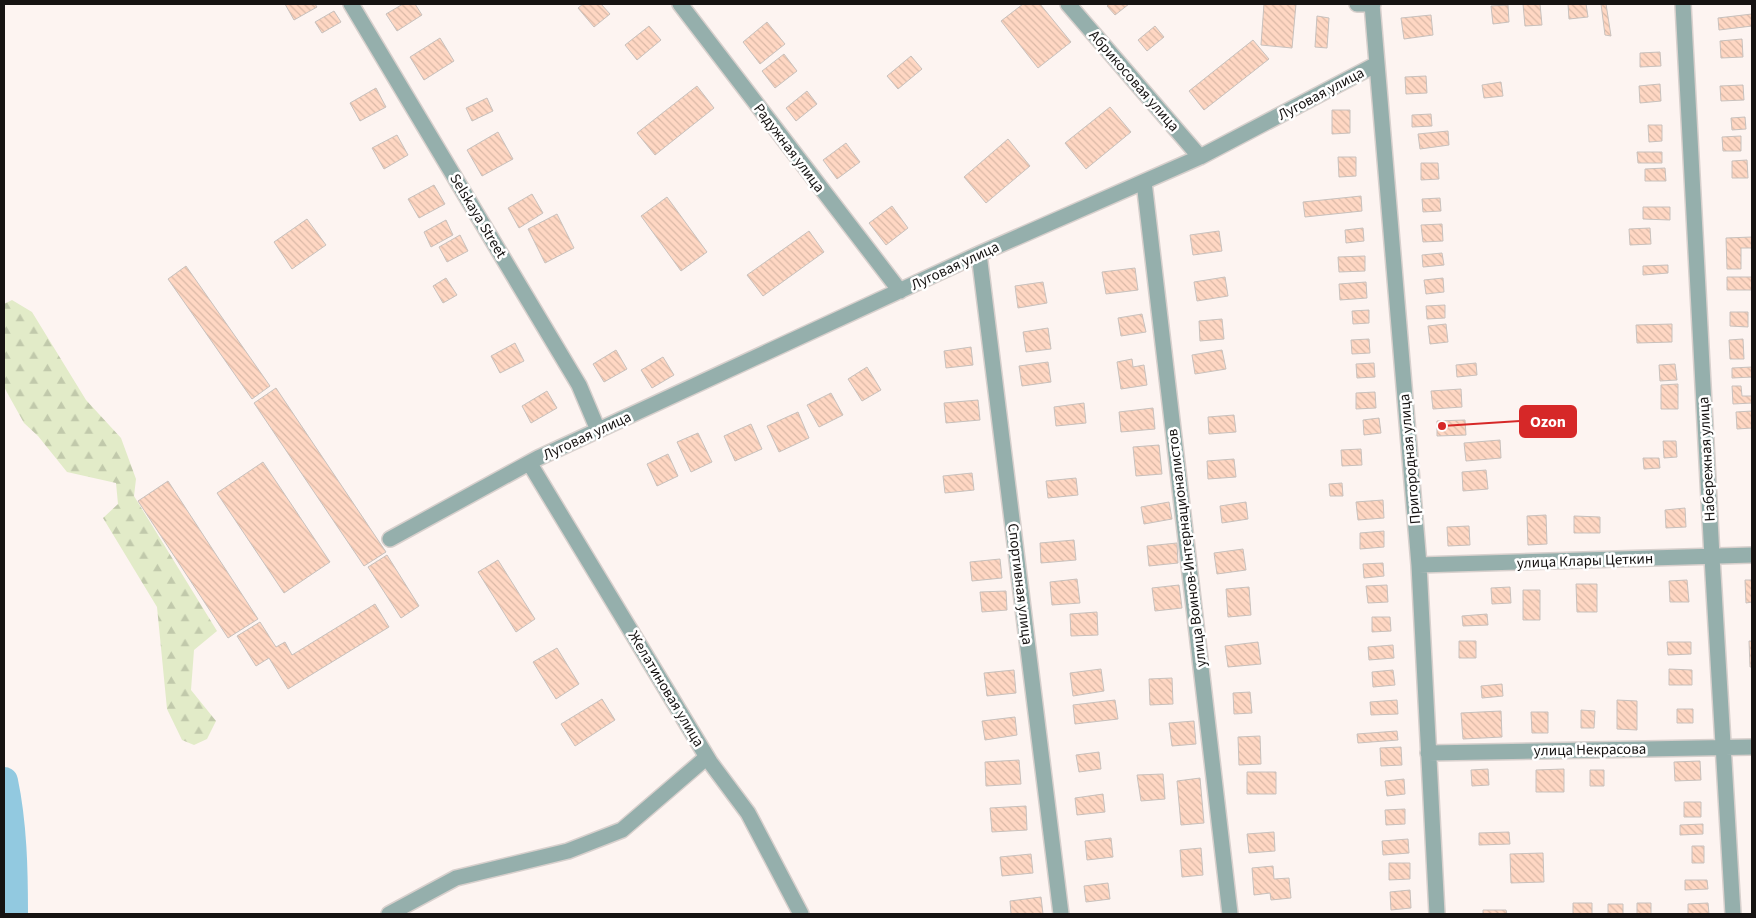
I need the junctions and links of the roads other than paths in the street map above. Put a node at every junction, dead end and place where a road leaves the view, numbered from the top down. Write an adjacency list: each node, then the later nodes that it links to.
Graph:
1 (351, 4): 12 (street, Selskaya Street)
2 (680, 4): 11 (street, Радужная улица)
3 (1068, 4): 8 (street, Абрикосовая улица)
4 (1357, 4): 5 (street)
5 (1373, 4): 7 (street, Пригородная улица)
6 (1683, 4): 16 (street, Набережная улица)
7 (1377, 64): 8 (street, Луговая улица); 17 (street, Пригородная улица)
8 (1200, 158): 9 (street, Луговая улица)
9 (1144, 182): 10 (street, Луговая улица); 25 (street, улица Воинов-Интернационалистов)
10 (979, 254): 11 (street, Луговая улица); 24 (street, Спортивная улица)
11 (900, 291): 12 (street, Луговая улица)
12 (598, 430): 13 (street, Луговая улица)
13 (530, 464): 14 (street, Луговая улица); 21 (street, Желатиновая улица)
14 (390, 539)
15 (1752, 554): 16 (street, улица Клары Цеткин)
16 (1712, 557): 17 (street, улица Клары Цеткин); 18 (street, Набережная улица)
17 (1419, 566): 20 (street, Пригородная улица)
18 (1722, 747): 19 (street, улица Некрасова); 20 (street, улица Некрасова); 27 (street, Набережная улица)
19 (1752, 747)
20 (1428, 753): 26 (street, Пригородная улица)
21 (707, 757): 22 (street); 23 (street, Желатиновая улица)
22 (389, 914)
23 (802, 914)
24 (1061, 914)
25 (1230, 914)
26 (1437, 914)
27 (1733, 914)

